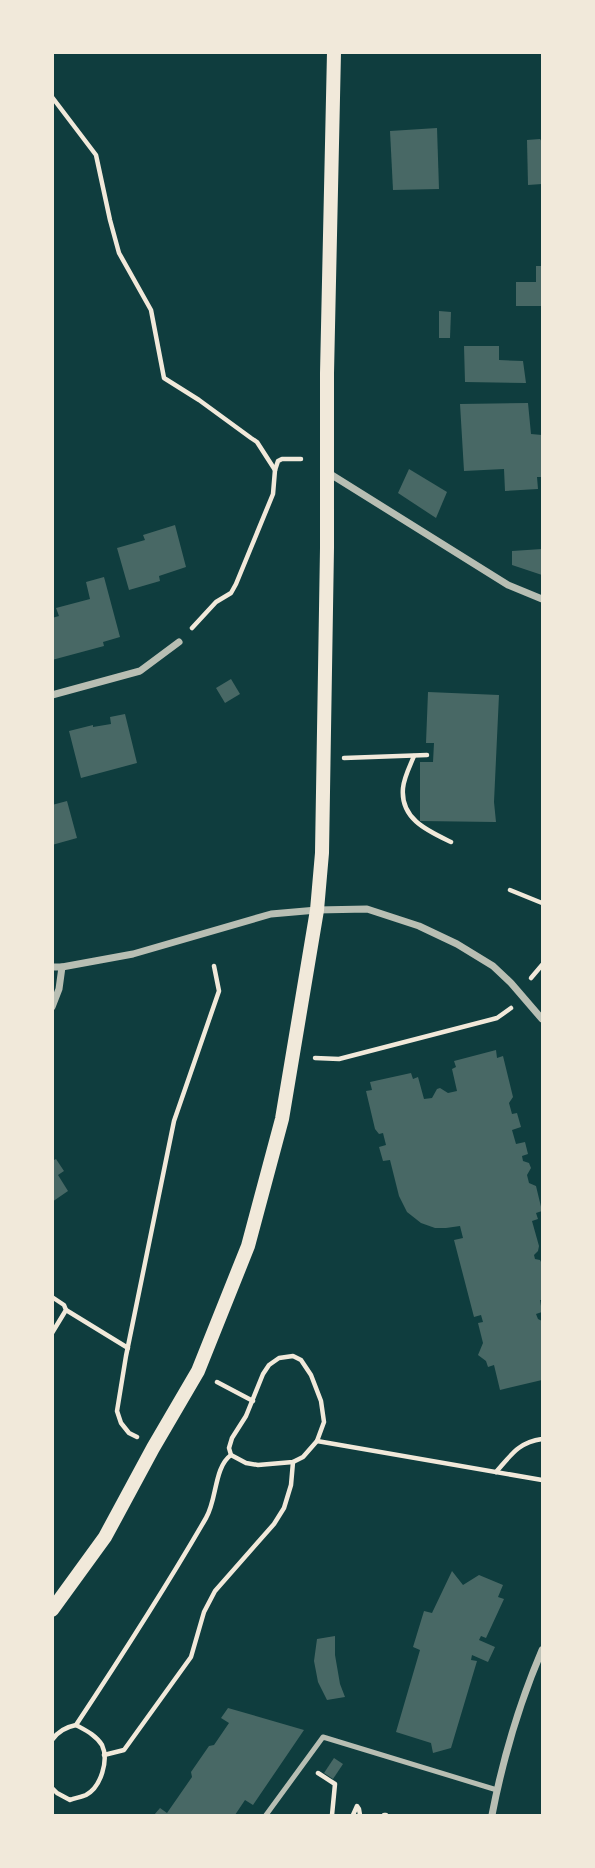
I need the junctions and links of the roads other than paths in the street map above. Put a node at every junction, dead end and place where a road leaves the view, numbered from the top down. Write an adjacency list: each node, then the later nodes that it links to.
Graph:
1 (334, 52): 2 (main road)
2 (327, 472): 3 (street); 6 (main road)
3 (542, 599)
4 (179, 642): 5 (street)
5 (52, 695)
6 (317, 910): 8 (street); 10 (street); 11 (main road)
7 (52, 967): 8 (street)
8 (62, 967): 9 (street)
9 (52, 1007)
10 (542, 1019)
11 (52, 1610)
12 (542, 1650): 13 (street)
13 (497, 1790): 14 (lane); 15 (street)
14 (266, 1815)
15 (492, 1815)

